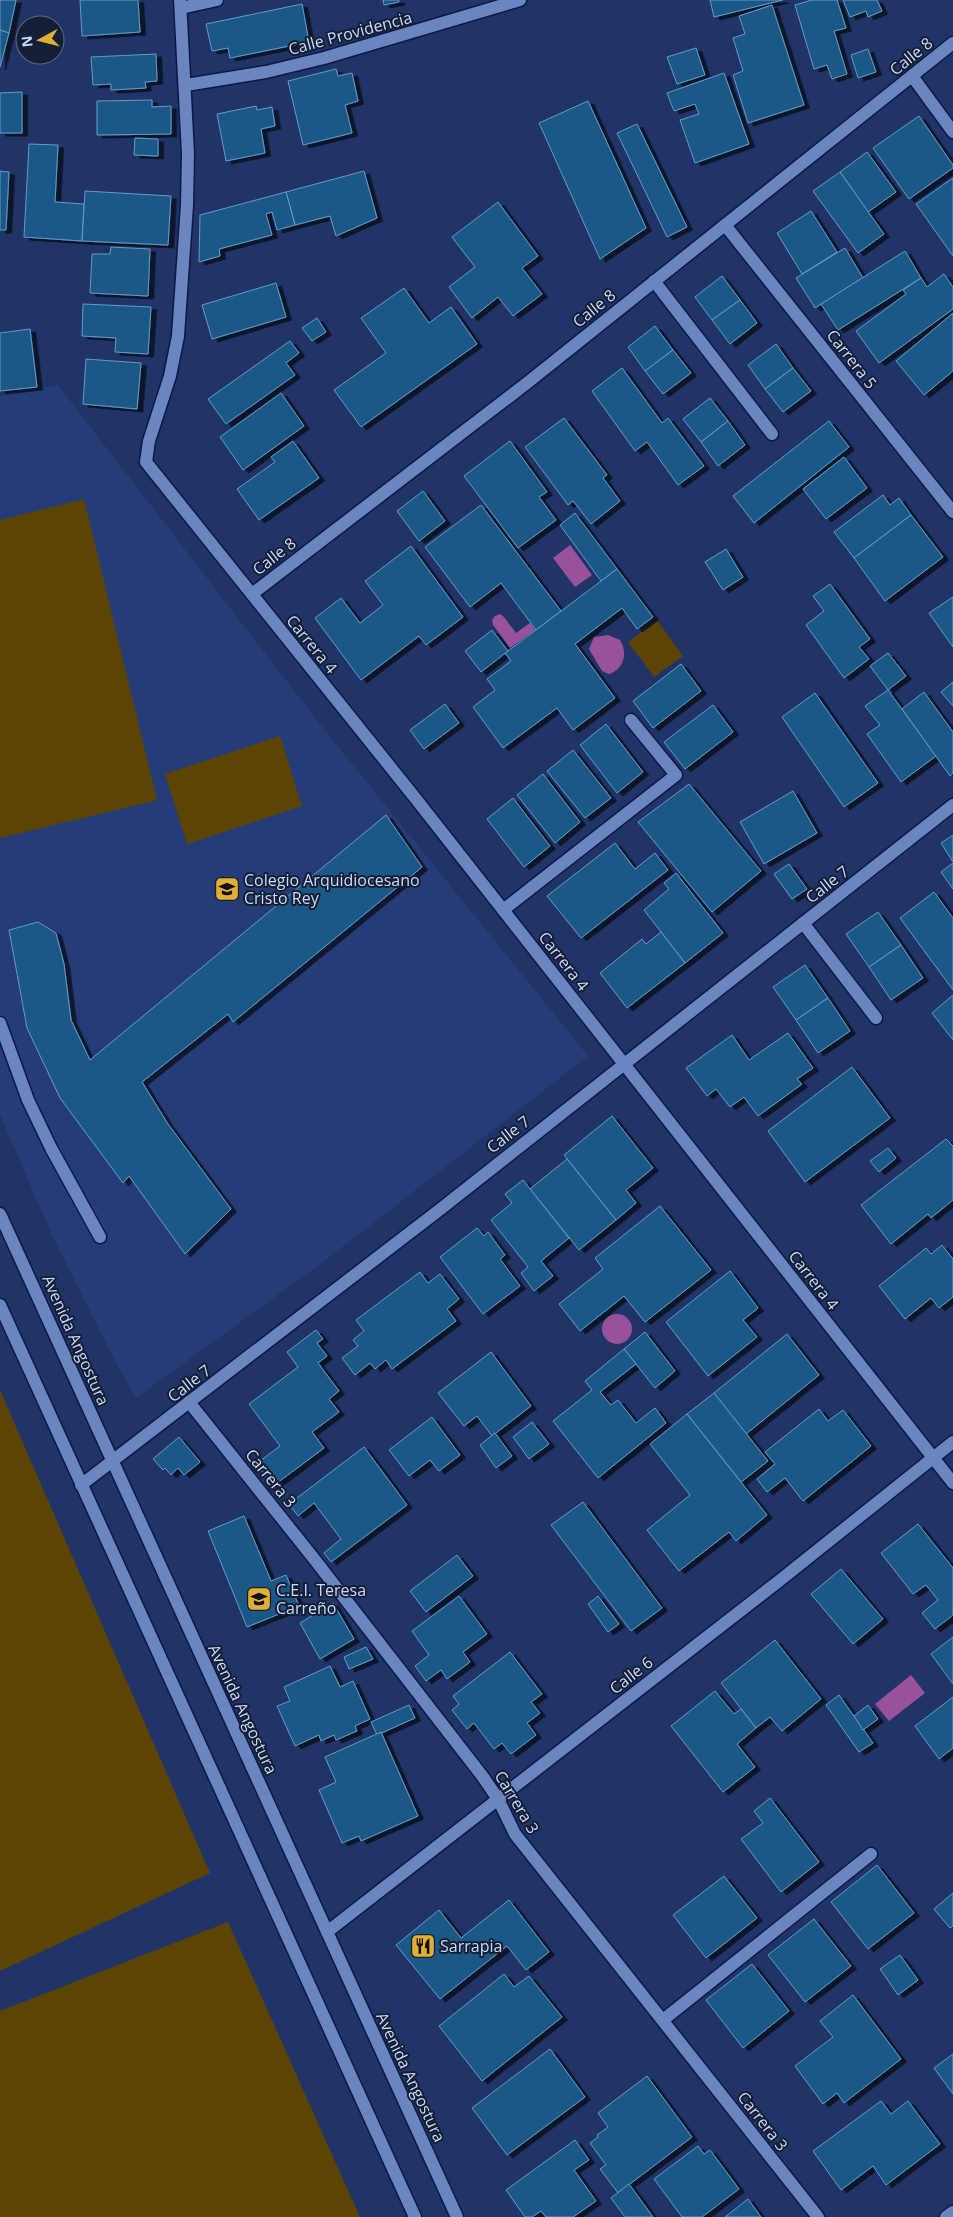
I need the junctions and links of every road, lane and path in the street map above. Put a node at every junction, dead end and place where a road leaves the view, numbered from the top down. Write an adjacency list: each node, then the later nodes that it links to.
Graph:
1 (217, 0): 3 (street)
2 (520, 0): 6 (street, Calle Providencia)
3 (180, 4): 6 (street)
4 (953, 43): 5 (street, Calle 8)
5 (912, 76): 7 (street); 8 (street, Calle 8)
6 (186, 85): 12 (street, Carrera 4)
7 (953, 132)
8 (725, 225): 9 (street, Calle 8); 11 (street, Carrera 5)
9 (654, 281): 10 (street); 12 (street, Calle 8)
10 (772, 434)
11 (953, 512)
12 (252, 594): 15 (street, Carrera 4)
13 (631, 720): 15 (street)
14 (953, 805): 16 (street, Calle 7)
15 (503, 910): 19 (street, Carrera 4)
16 (803, 923): 17 (street); 19 (street, Calle 7)
17 (876, 1018)
18 (0, 1023): 21 (street)
19 (624, 1064): 23 (street, Calle 7); 25 (street, Carrera 4)
20 (0, 1214): 26 (street, Avenida Angostura)
21 (100, 1237)
22 (0, 1305): 28 (street)
23 (190, 1402): 26 (street, Calle 7); 29 (street, Carrera 3)
24 (953, 1442): 25 (street, Calle 6)
25 (933, 1458): 27 (street, Carrera 4); 29 (street, Calle 6)
26 (113, 1461): 28 (street, Calle 7); 31 (street, Avenida Angostura)
27 (953, 1483)
28 (81, 1486): 34 (street)
29 (498, 1799): 31 (street, Calle 6); 32 (street, Carrera 3)
30 (871, 1854): 32 (street)
31 (327, 1932): 35 (street, Avenida Angostura)
32 (663, 2020): 36 (street, Carrera 3)
33 (953, 2212): 37 (street)
34 (415, 2217)
35 (457, 2217)
36 (818, 2217)
37 (946, 2217)

